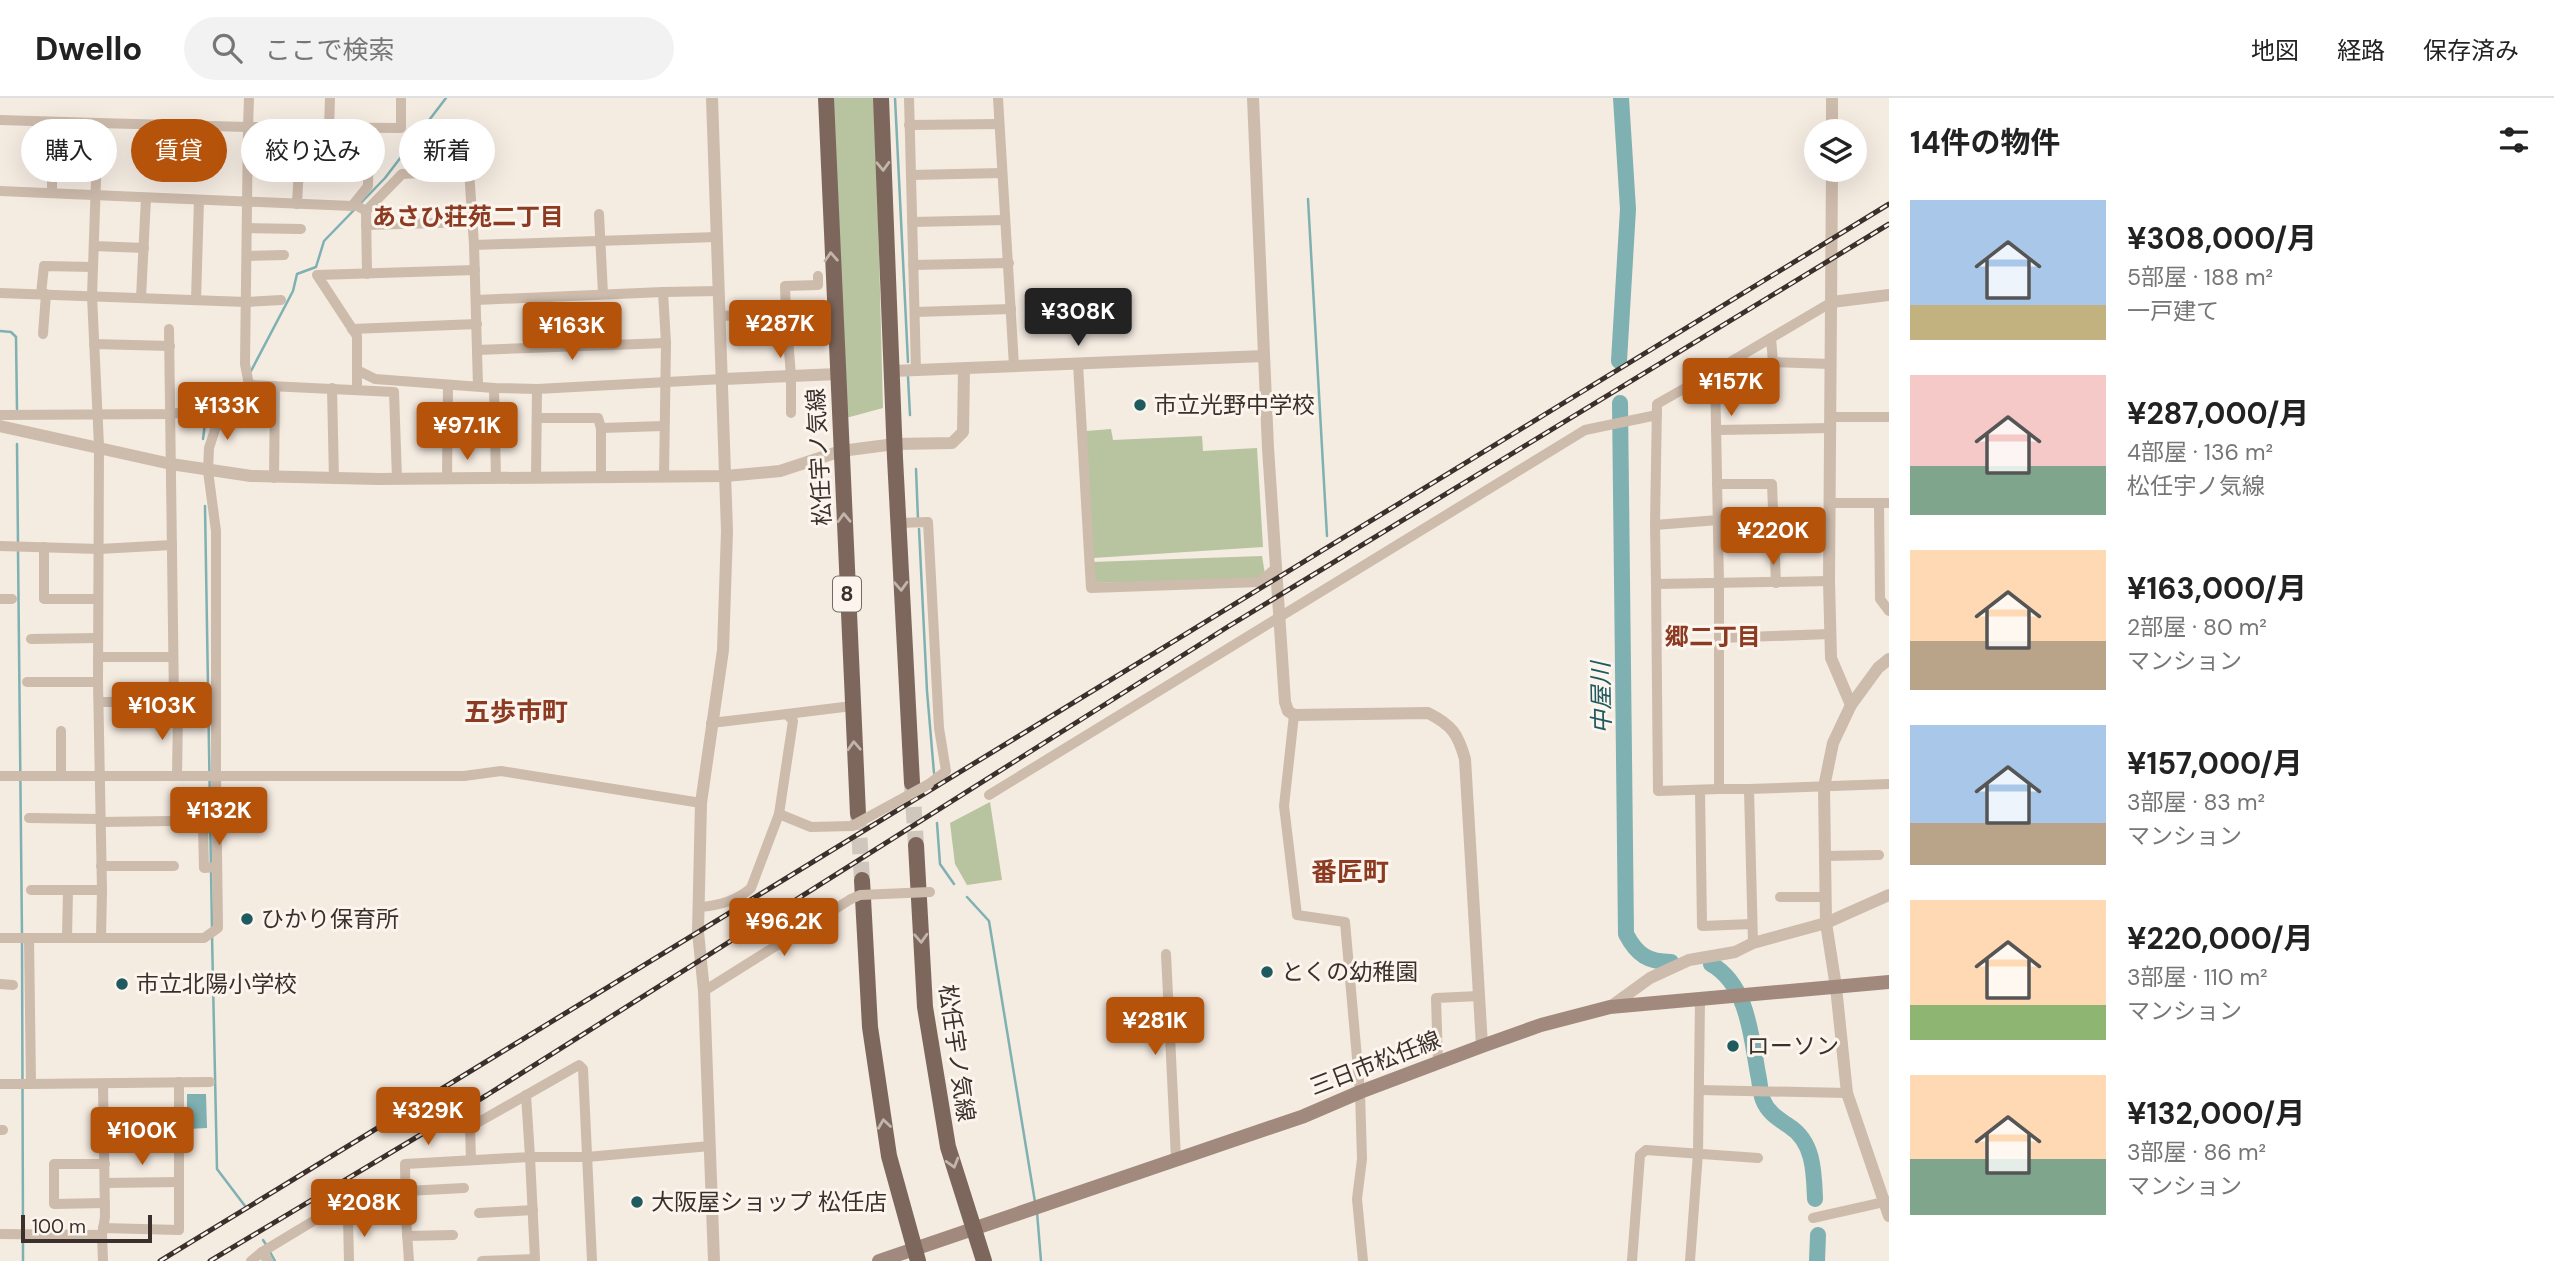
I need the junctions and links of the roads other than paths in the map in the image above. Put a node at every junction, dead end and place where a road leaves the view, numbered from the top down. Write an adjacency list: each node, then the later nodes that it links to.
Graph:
1 (249, 98): 11 (street)
2 (330, 98): 12 (street)
3 (401, 98): 20 (street)
4 (712, 98): 44 (street)
5 (826, 98): 92 (main road, 松任宇ノ気線 / 8, one-way to 5)
6 (881, 98): 89 (main road, one-way to 89)
7 (909, 98): 18 (street)
8 (998, 98): 17 (street)
9 (1252, 98): 83 (street)
10 (1832, 98): 13 (street)
11 (248, 119)
12 (329, 119)
13 (1832, 119)
14 (0, 120): 15 (street)
15 (21, 121)
16 (117, 124): 19 (street)
17 (999, 124): 18 (street); 21 (street)
18 (909, 125): 22 (street)
19 (241, 127)
20 (385, 128)
21 (1002, 173): 22 (street); 38 (street)
22 (911, 175): 40 (street)
23 (52, 182): 30 (street)
24 (96, 182): 31 (street)
25 (247, 182): 34 (street)
26 (298, 182): 35 (street)
27 (368, 182): 36 (street)
28 (1832, 182): 69 (street)
29 (0, 191): 30 (street)
30 (52, 193): 31 (street)
31 (96, 196): 32 (street); 47 (street)
32 (146, 198): 33 (street); 48 (street)
33 (199, 200): 34 (street); 65 (street)
34 (247, 202): 35 (street); 42 (street)
35 (297, 204): 36 (street)
36 (360, 207): 39 (street); 41 (street)
37 (599, 214): 45 (street)
38 (1005, 220): 40 (street); 51 (street)
39 (472, 222): 41 (street); 46 (street)
40 (912, 222): 52 (street)
41 (366, 225): 55 (street)
42 (247, 228): 43 (street); 50 (street)
43 (301, 229)
44 (717, 237): 45 (street); 57 (street)
45 (600, 241): 46 (street); 61 (street)
46 (474, 245): 54 (street)
47 (94, 247): 48 (street); 53 (street)
48 (144, 248): 64 (street)
49 (284, 255): 50 (street)
50 (247, 256): 68 (street)
51 (1009, 263): 52 (street); 70 (street)
52 (913, 265): 71 (street)
53 (93, 267): 60 (street); 63 (street)
54 (475, 270): 55 (street); 67 (street)
55 (367, 274): 76 (street)
56 (818, 276): 72 (street)
57 (719, 291): 58 (street); 73 (street)
58 (663, 292): 61 (street); 79 (street)
59 (0, 293): 60 (street)
60 (44, 294): 63 (street); 77 (street)
61 (603, 295): 67 (street)
62 (1889, 295): 69 (street)
63 (92, 296): 64 (street); 80 (street)
64 (141, 298): 65 (street)
65 (196, 300): 68 (street)
66 (281, 300): 68 (street)
67 (476, 300): 74 (street)
68 (246, 302): 94 (street)
69 (1832, 302): 78 (street); 85 (street)
70 (1011, 309): 71 (street); 86 (street)
71 (915, 312): 90 (street)
72 (786, 313): 73 (street); 93 (street)
73 (720, 316): 95 (street)
74 (477, 324): 76 (street); 82 (street)
75 (169, 329): 81 (street)
76 (352, 329): 88 (street)
77 (43, 334)
78 (1771, 338): 85 (street); 91 (street)
79 (666, 343): 82 (street); 96 (street)
80 (94, 344): 81 (street); 108 (street)
81 (170, 346): 106 (street)
82 (478, 349): 98 (street)
83 (1264, 356): 84 (street); 143 (street)
84 (1078, 364): 86 (street); 143 (street)
85 (1831, 364): 112 (street)
86 (1014, 366): 87 (street)
87 (964, 369): 90 (street); 117 (street)
88 (357, 370): 97 (street); 101 (street)
89 (891, 371): 90 (street); 117 (main road)
90 (916, 371)
91 (1715, 371): 109 (street); 116 (street)
92 (838, 374): 93 (street); 119 (main road, 松任宇ノ気線 / 8)
93 (791, 376): 95 (street); 105 (street)
94 (248, 378): 99 (street); 104 (street)
95 (723, 379): 96 (street); 122 (street)
96 (665, 383): 103 (street); 114 (street)
97 (448, 384): 98 (street); 130 (street)
98 (478, 386): 102 (street)
99 (275, 387): 100 (street); 124 (street)
100 (332, 388): 101 (street); 128 (street)
101 (357, 388): 129 (street)
102 (494, 388): 103 (street); 125 (street)
103 (537, 389): 111 (street)
104 (220, 409): 106 (street); 121 (street)
105 (791, 413)
106 (170, 414): 108 (street); 120 (street)
107 (0, 415): 108 (street)
108 (96, 415): 118 (street)
109 (1657, 415): 137 (street); 152 (street)
110 (1889, 416): 112 (street)
111 (537, 418): 115 (street); 126 (street)
112 (1830, 423): 116 (street); 132 (street)
113 (0, 426): 118 (street)
114 (664, 426): 115 (street); 123 (street)
115 (601, 428): 127 (street)
116 (1716, 430): 131 (street)
117 (895, 444): 119 (street); 135 (main road)
118 (99, 446): 120 (street); 142 (street)
119 (841, 451): 122 (street); 165 (main road, 松任宇ノ気線 / 8, one-way to 119)
120 (171, 464): 121 (street); 139 (street)
121 (208, 471): 124 (street); 174 (street)
122 (726, 476): 123 (street); 168 (street)
123 (664, 477): 127 (street)
124 (274, 478): 128 (street)
125 (495, 478): 126 (street); 130 (street)
126 (536, 478): 127 (street)
127 (601, 478)
128 (334, 479): 129 (street)
129 (397, 479): 130 (street)
130 (447, 479)
131 (1717, 484): 134 (street); 136 (street)
132 (1829, 503): 133 (street); 138 (street)
133 (1884, 503): 151 (street)
134 (1717, 520): 137 (street); 147 (street)
135 (898, 523): 175 (main road, one-way to 175); 185 (street, bridge)
136 (1773, 523): 138 (street); 145 (street)
137 (1655, 525): 146 (street)
138 (1829, 525): 144 (street)
139 (172, 545): 142 (street); 158 (street)
140 (0, 546): 141 (street)
141 (44, 547): 142 (street); 150 (street)
142 (99, 549): 150 (street)
143 (1276, 568): 152 (street)
144 (1829, 581): 145 (street); 153 (street)
145 (1776, 583): 147 (street)
146 (1656, 584): 147 (street); 180 (street)
147 (1719, 584): 155 (street)
148 (0, 599): 149 (street)
149 (12, 599)
150 (99, 599): 154 (street)
151 (1889, 611)
152 (1280, 617): 167 (street); 181 (street)
153 (1830, 634): 155 (street); 164 (street)
154 (98, 638): 156 (street); 157 (street)
155 (1719, 638): 178 (street)
156 (31, 639)
157 (98, 657): 158 (street); 161 (street)
158 (173, 657): 163 (street)
159 (1889, 659): 164 (street)
160 (26, 682): 161 (street)
161 (98, 682): 162 (street)
162 (99, 702): 163 (street); 172 (street)
163 (174, 702): 173 (street)
164 (1851, 705): 177 (street)
165 (852, 706): 166 (street); 185 (main road, 松任宇ノ気線 / 8, one-way to 165)
166 (787, 714): 168 (street); 183 (street)
167 (1294, 715): 217 (street); 228 (street)
168 (711, 723): 182 (street)
169 (61, 731): 171 (street)
170 (0, 776): 171 (street)
171 (61, 776): 172 (street)
172 (100, 776): 173 (street); 186 (street)
173 (177, 776): 174 (street)
174 (211, 776): 182 (street); 188 (street)
175 (912, 783)
176 (1889, 786): 177 (street)
177 (1824, 787): 179 (street); 191 (street)
178 (1719, 789): 179 (street); 180 (street)
179 (1749, 789): 205 (street)
180 (1700, 790): 205 (street)
181 (989, 795)
182 (701, 803): 203 (street)
183 (779, 814): 185 (street); 203 (street)
184 (29, 818): 186 (street)
185 (855, 820)
186 (101, 821): 187 (street); 192 (street)
187 (172, 821)
188 (216, 825): 194 (street); 194 (street)
189 (916, 845): 254 (main road, 松任宇ノ気線, one-way to 254)
190 (1879, 855): 191 (street)
191 (1825, 856): 202 (street)
192 (101, 866): 193 (street); 198 (street)
193 (174, 866)
194 (217, 867): 207 (street)
195 (862, 880): 259 (main road, one-way to 195)
196 (31, 890): 197 (street)
197 (68, 890): 198 (street); 206 (street)
198 (102, 890): 207 (street)
199 (930, 892): 216 (street, bridge)
200 (1889, 895): 204 (street)
201 (1780, 897): 202 (street)
202 (1826, 897): 204 (street)
203 (699, 907): 216 (street)
204 (1826, 923): 210 (street); 215 (street)
205 (1752, 924): 210 (street)
206 (67, 937): 207 (street); 209 (street)
207 (101, 937)
208 (0, 938): 209 (street)
209 (24, 938): 225 (street)
210 (1753, 943): 219 (street)
211 (1166, 954): 238 (street)
212 (1889, 982): 215 (main road, 三日市松任線)
213 (0, 984): 214 (street)
214 (13, 985)
215 (1836, 987): 218 (main road, 三日市松任線); 229 (street)
216 (704, 991): 233 (street)
217 (1479, 996): 220 (street); 221 (street)
218 (1700, 1000): 219 (main road, 三日市松任線); 227 (street)
219 (1610, 1007): 220 (main road, 三日市松任線)
220 (1482, 1046): 221 (main road, 三日市松任線)
221 (1438, 1062): 228 (main road, 三日市松任線)
222 (179, 1082): 223 (street); 226 (street); 231 (street)
223 (210, 1082)
224 (0, 1084): 225 (street)
225 (26, 1084): 226 (street)
226 (103, 1084): 232 (street)
227 (1699, 1090): 229 (street); 234 (street)
228 (1360, 1092): 238 (main road, 三日市松任線); 271 (street)
229 (1847, 1093): 246 (street)
230 (526, 1095): 235 (street); 236 (street); 239 (street)
231 (179, 1137): 232 (street); 241 (street)
232 (105, 1138): 240 (street)
233 (710, 1146): 236 (street); 268 (street)
234 (1698, 1153): 237 (street); 272 (street); 273 (street)
235 (530, 1157): 236 (street); 239 (street); 248 (street)
236 (587, 1157): 267 (street)
237 (1758, 1158)
238 (1176, 1159): 254 (main road, 三日市松任線)
239 (471, 1160): 245 (street)
240 (105, 1164): 242 (street); 247 (street)
241 (179, 1182): 242 (street); 255 (street)
242 (105, 1183): 247 (street)
243 (464, 1188): 245 (street)
244 (356, 1190): 245 (street)
245 (406, 1190): 251 (street)
246 (1887, 1201): 250 (street); 253 (street)
247 (105, 1203): 255 (street)
248 (533, 1210): 249 (street); 261 (street)
249 (479, 1213)
250 (1889, 1216)
251 (406, 1217): 252 (street); 258 (street)
252 (348, 1218): 260 (street); 264 (street)
253 (1812, 1218)
254 (972, 1229): 259 (main road, 三日市松任線); 270 (main road, 松任宇ノ気線)
255 (103, 1231): 256 (street); 262 (street)
256 (0, 1234)
257 (453, 1235): 258 (street)
258 (407, 1236): 265 (street)
259 (916, 1255): 269 (main road, 三日市松任線)
260 (265, 1256): 263 (street)
261 (535, 1260): 266 (street)
262 (103, 1261)
263 (251, 1261)
264 (349, 1261)
265 (409, 1261)
266 (482, 1261)
267 (592, 1261)
268 (714, 1261)
269 (878, 1261)
270 (984, 1261)
271 (1363, 1261)
272 (1632, 1261)
273 (1690, 1261)

